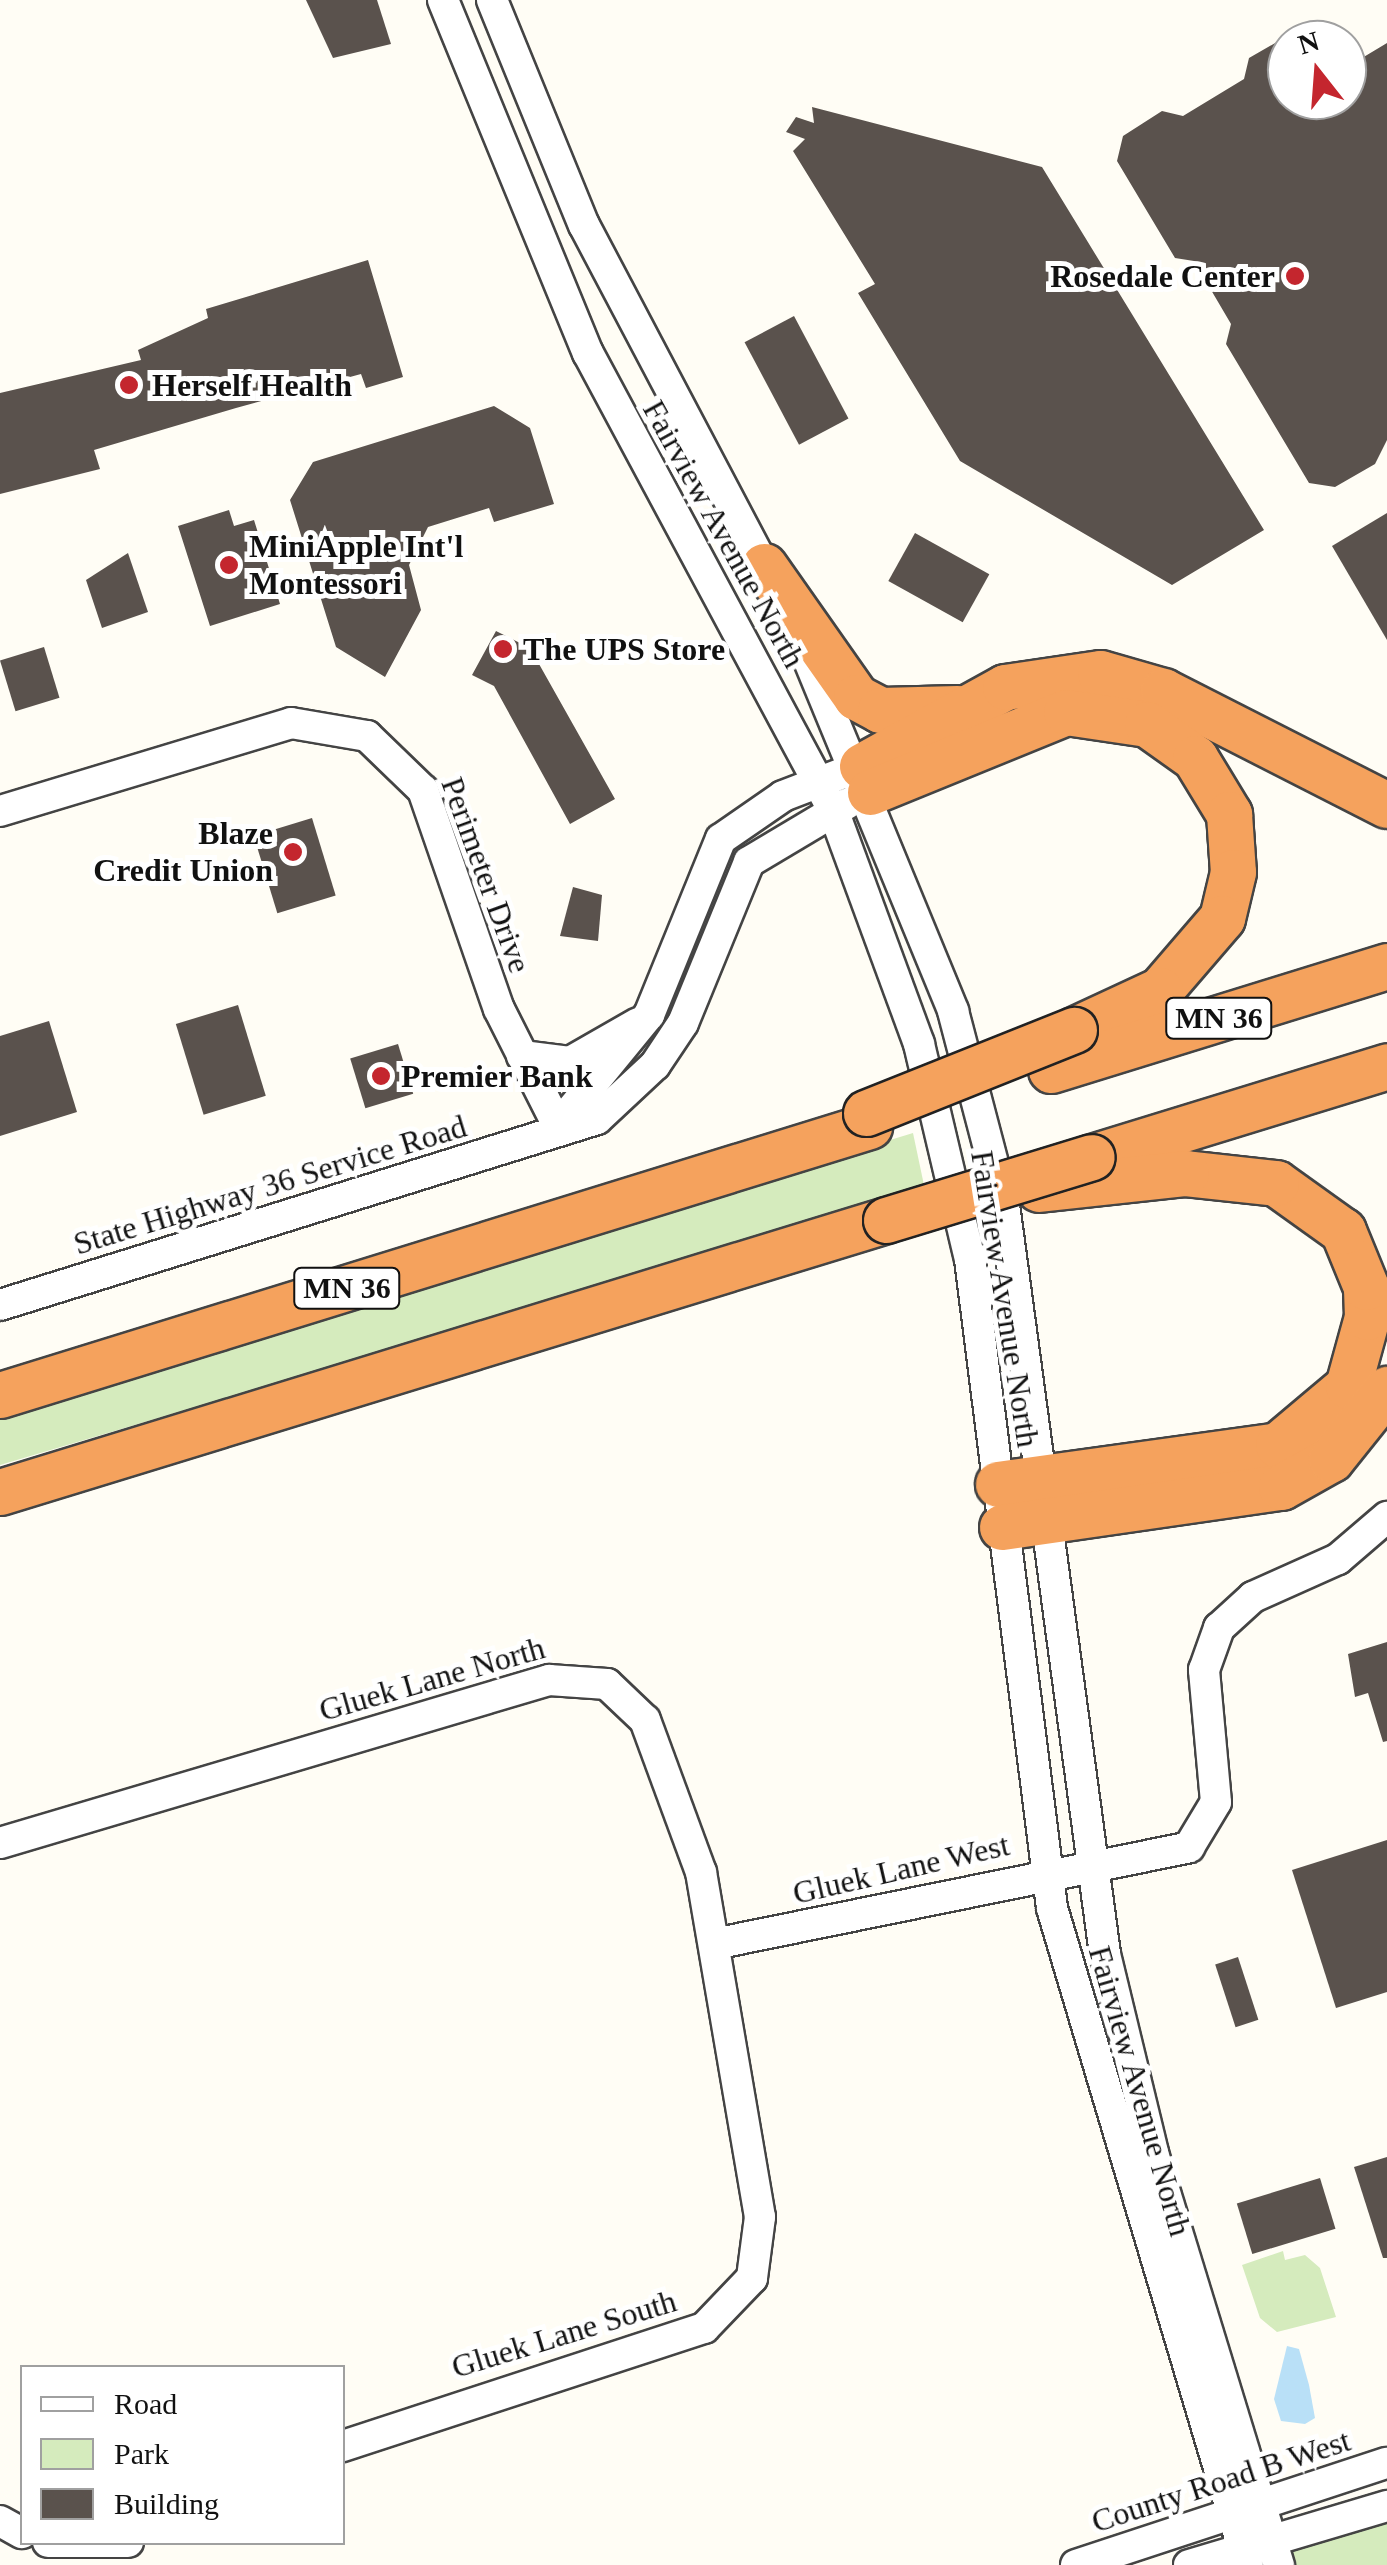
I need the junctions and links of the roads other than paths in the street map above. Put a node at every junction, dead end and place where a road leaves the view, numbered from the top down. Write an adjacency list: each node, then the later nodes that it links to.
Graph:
1 (443, 0): 5 (street, Fairview Avenue North)
2 (492, 0): 3 (street, Fairview Avenue North)
3 (764, 566): 4 (highway); 5 (street, Fairview Avenue North)
4 (959, 708): 5 (highway); 6 (highway)
5 (845, 788): 9 (street); 12 (highway, bridge); 13 (street, State Highway 36 Service Road); 19 (street, Fairview Avenue North); 19 (street, Fairview Avenue North)
6 (1387, 805)
7 (0, 810): 10 (street, Perimeter Drive)
8 (1387, 966): 12 (highway, MN 36)
9 (649, 1015): 10 (street); 13 (street)
10 (522, 1056): 13 (street, Perimeter Drive)
11 (1387, 1066): 14 (highway)
12 (868, 1120): 17 (highway, MN 36)
13 (558, 1126): 15 (street, State Highway 36 Service Road)
14 (1095, 1170): 18 (highway, bridge); 19 (highway)
15 (0, 1305)
16 (1387, 1389): 19 (highway)
17 (0, 1395)
18 (0, 1492)
19 (1020, 1503): 22 (street, Fairview Avenue North); 23 (street, Fairview Avenue North)
20 (1387, 1517): 22 (street, Gluek Lane West)
21 (0, 1842): 24 (street, Gluek Lane North)
22 (1091, 1865): 23 (street, Gluek Lane West); 28 (street, Fairview Avenue North)
23 (1046, 1873): 24 (street, Gluek Lane West); 28 (street, Fairview Avenue North)
24 (714, 1944): 25 (street, Gluek Lane South)
25 (345, 2445)
26 (1387, 2464): 28 (street, County Road B West)
27 (1387, 2506): 29 (street)
28 (1246, 2507): 29 (street, Fairview Avenue North); 30 (street, County Road B West)
29 (1260, 2555): 31 (street)
30 (1076, 2565)
31 (1189, 2565)

